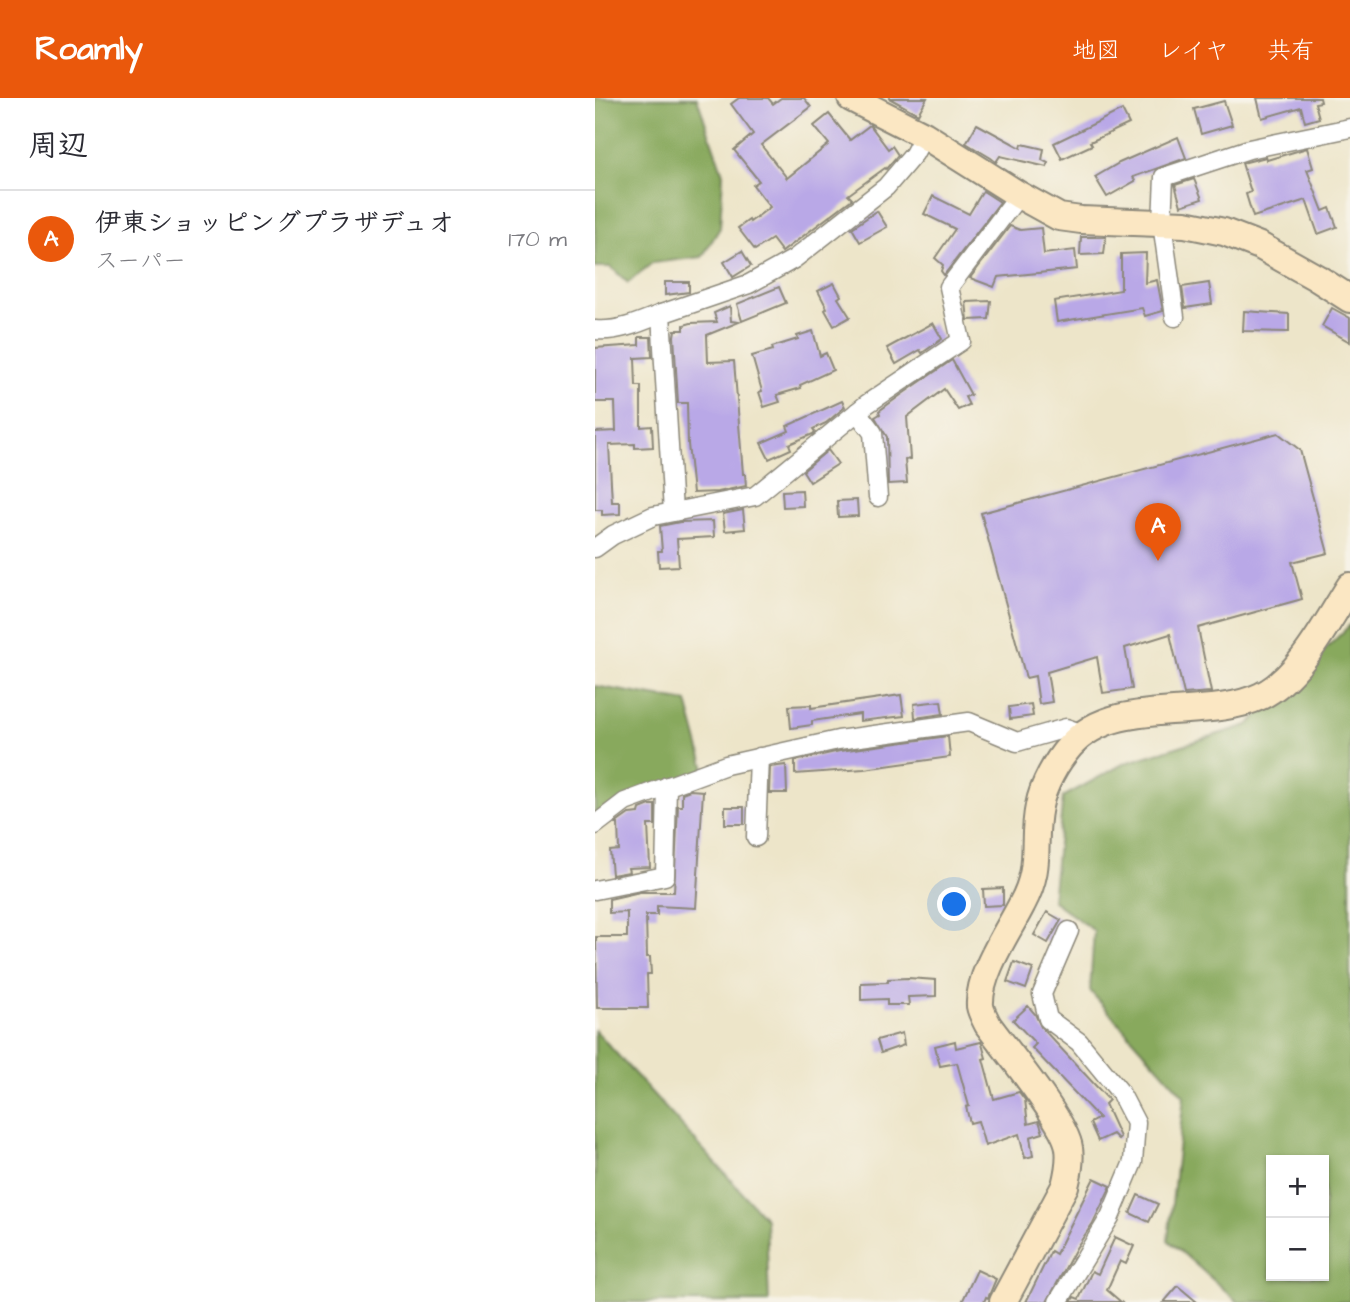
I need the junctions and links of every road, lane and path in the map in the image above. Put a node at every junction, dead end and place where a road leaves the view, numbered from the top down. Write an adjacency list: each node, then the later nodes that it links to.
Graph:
1 (851, 98): 3 (street)
2 (1350, 128): 5 (street)
3 (924, 135): 4 (street); 7 (street)
4 (1019, 195): 5 (street); 10 (street)
5 (1162, 223): 6 (street); 8 (street)
6 (1350, 299)
7 (661, 314): 9 (street); 12 (street)
8 (1175, 317)
9 (595, 330)
10 (857, 412): 11 (street); 12 (street)
11 (878, 496)
12 (673, 512): 13 (street)
13 (595, 548)
14 (1350, 586): 15 (street)
15 (1083, 734): 16 (street); 22 (street)
16 (759, 757): 17 (street); 19 (street)
17 (667, 786): 18 (street); 20 (street)
18 (595, 825)
19 (756, 837)
20 (595, 890)
21 (1069, 931): 23 (street)
22 (1003, 1302)
23 (1058, 1302)

